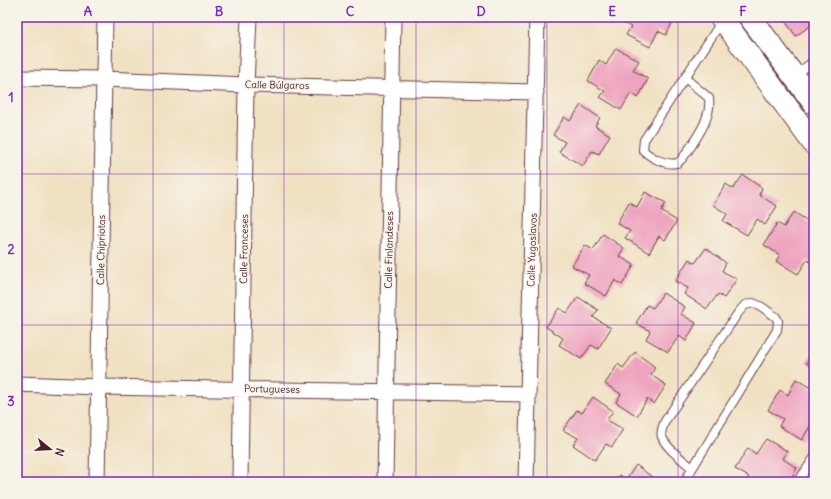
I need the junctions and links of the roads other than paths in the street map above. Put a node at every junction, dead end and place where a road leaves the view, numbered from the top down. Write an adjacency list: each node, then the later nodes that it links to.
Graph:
1 (104, 17): 11 (street, Calle Chipriotas)
2 (249, 17): 12 (street, Calle Franceses)
3 (393, 17): 13 (street, Calle Finlandeses)
4 (537, 17): 14 (street, Calle Yugoslavos)
5 (750, 17): 8 (main road)
6 (722, 18): 10 (lane); 16 (main road)
7 (814, 61): 8 (lane)
8 (794, 76): 15 (main road)
9 (17, 78): 11 (street, Calle Búlgaros)
10 (685, 78): 10 (lane)
11 (104, 79): 12 (street, Calle Búlgaros); 18 (street, Calle Chipriotas)
12 (246, 85): 13 (street, Calle Búlgaros); 19 (street, Calle Franceses)
13 (392, 88): 14 (street, Calle Búlgaros); 20 (street, Calle Finlandeses)
14 (536, 92): 21 (street, Calle Yugoslavos)
15 (814, 103)
16 (814, 144)
17 (17, 384): 18 (street, Portugueses)
18 (100, 387): 19 (street, Portugueses); 24 (street, Calle Chipriotas)
19 (242, 388): 20 (street, Portugueses); 25 (street, Calle Franceses)
20 (386, 392): 21 (street, Portugueses); 26 (street, Calle Finlandeses)
21 (528, 394): 27 (street, Calle Yugoslavos)
22 (814, 458): 29 (lane)
23 (692, 468): 23 (lane); 28 (lane)
24 (97, 482)
25 (240, 482)
26 (385, 482)
27 (526, 482)
28 (684, 482)
29 (798, 482)

